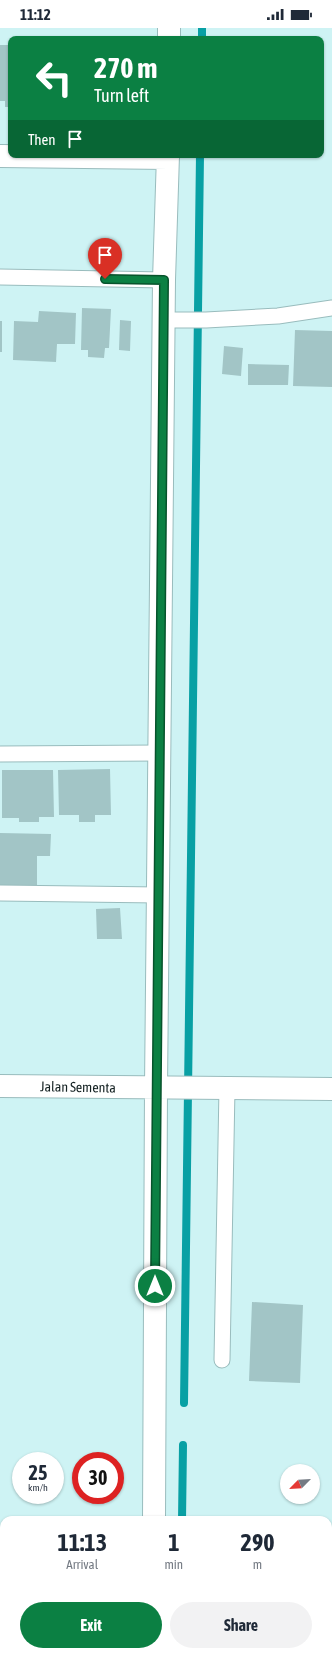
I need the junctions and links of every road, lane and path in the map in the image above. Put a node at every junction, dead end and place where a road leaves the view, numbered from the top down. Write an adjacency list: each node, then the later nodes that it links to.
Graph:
1 (168, 158): 3 (street)
2 (0, 277): 3 (lane)
3 (164, 280): 5 (street)
4 (332, 308): 5 (lane)
5 (165, 320): 6 (street)
6 (159, 753): 7 (lane); 9 (street)
7 (0, 754)
8 (0, 893): 9 (lane)
9 (159, 895): 11 (street)
10 (0, 1086): 11 (street, Jalan Sementa)
11 (163, 1088): 12 (street, Jalan Sementa); 15 (street)
12 (218, 1088): 13 (street, Jalan Sementa); 14 (lane)
13 (332, 1089)
14 (222, 1360)
15 (154, 1516)

